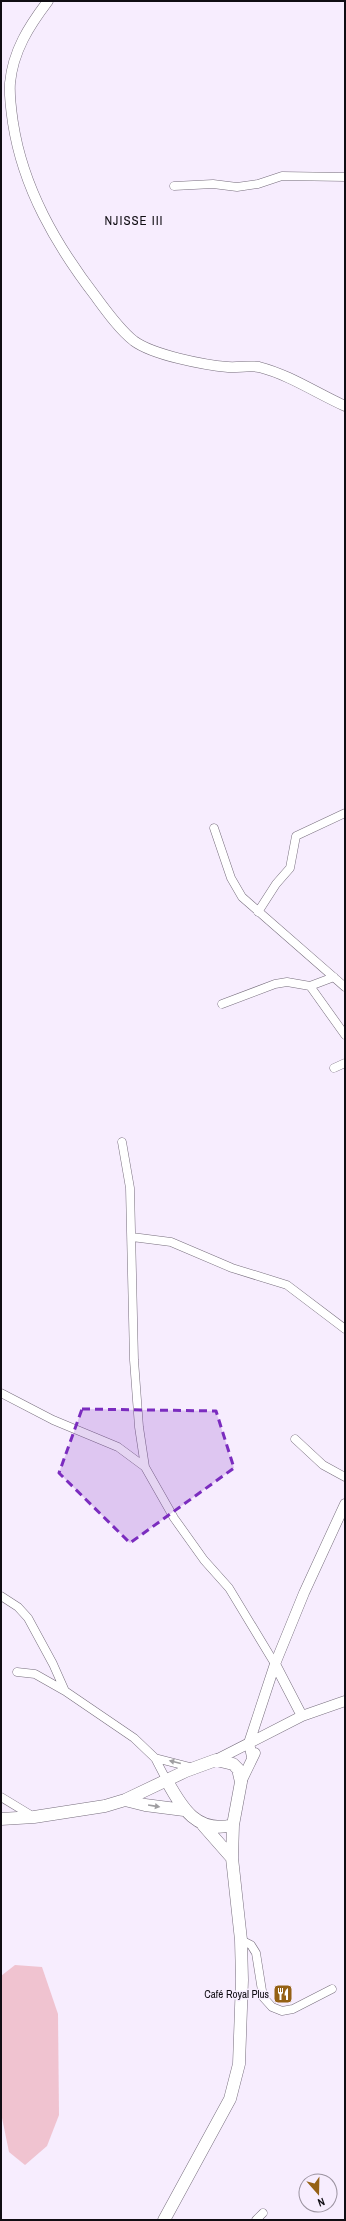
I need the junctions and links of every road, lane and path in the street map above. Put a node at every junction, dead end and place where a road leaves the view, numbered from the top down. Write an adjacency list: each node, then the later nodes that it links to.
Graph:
1 (48, 1): 4 (street)
2 (345, 177): 3 (street)
3 (174, 186)
4 (345, 406)
5 (345, 813): 7 (street)
6 (214, 828): 7 (street)
7 (258, 912): 8 (street)
8 (334, 977): 9 (street); 10 (street)
9 (310, 986): 11 (street); 12 (street)
10 (345, 987)
11 (222, 1004)
12 (345, 1035)
13 (345, 1063): 14 (street)
14 (334, 1068)
15 (122, 1142): 16 (street)
16 (132, 1237): 17 (street); 20 (street)
17 (345, 1329)
18 (1, 1392): 20 (street)
19 (295, 1439): 21 (street)
20 (145, 1467): 24 (street)
21 (345, 1477)
22 (345, 1504): 24 (street)
23 (1, 1596): 26 (street)
24 (275, 1664): 28 (street); 30 (street)
25 (17, 1672): 26 (street)
26 (65, 1691): 32 (street)
27 (345, 1701): 28 (street)
28 (302, 1716): 29 (street)
29 (263, 1736): 30 (street); 31 (street)
30 (250, 1743): 31 (street); 33 (street)
31 (252, 1757): 36 (street)
32 (155, 1758): 34 (street, one-way to 32); 35 (street)
33 (216, 1760): 34 (main road); 36 (main road)
34 (194, 1768): 35 (main road)
35 (167, 1781): 38 (main road); 39 (main road)
36 (241, 1782): 43 (main road)
37 (1, 1797): 40 (street)
38 (125, 1800): 39 (main road, one-way to 39); 40 (main road)
39 (184, 1810): 42 (main road)
40 (34, 1817): 41 (main road)
41 (1, 1819)
42 (202, 1824): 43 (main road); 44 (main road)
43 (233, 1825): 44 (main road)
44 (232, 1858): 45 (main road)
45 (241, 1940): 46 (street); 48 (main road)
46 (332, 1990)
47 (263, 2213): 49 (street)
48 (164, 2220)
49 (256, 2220)

